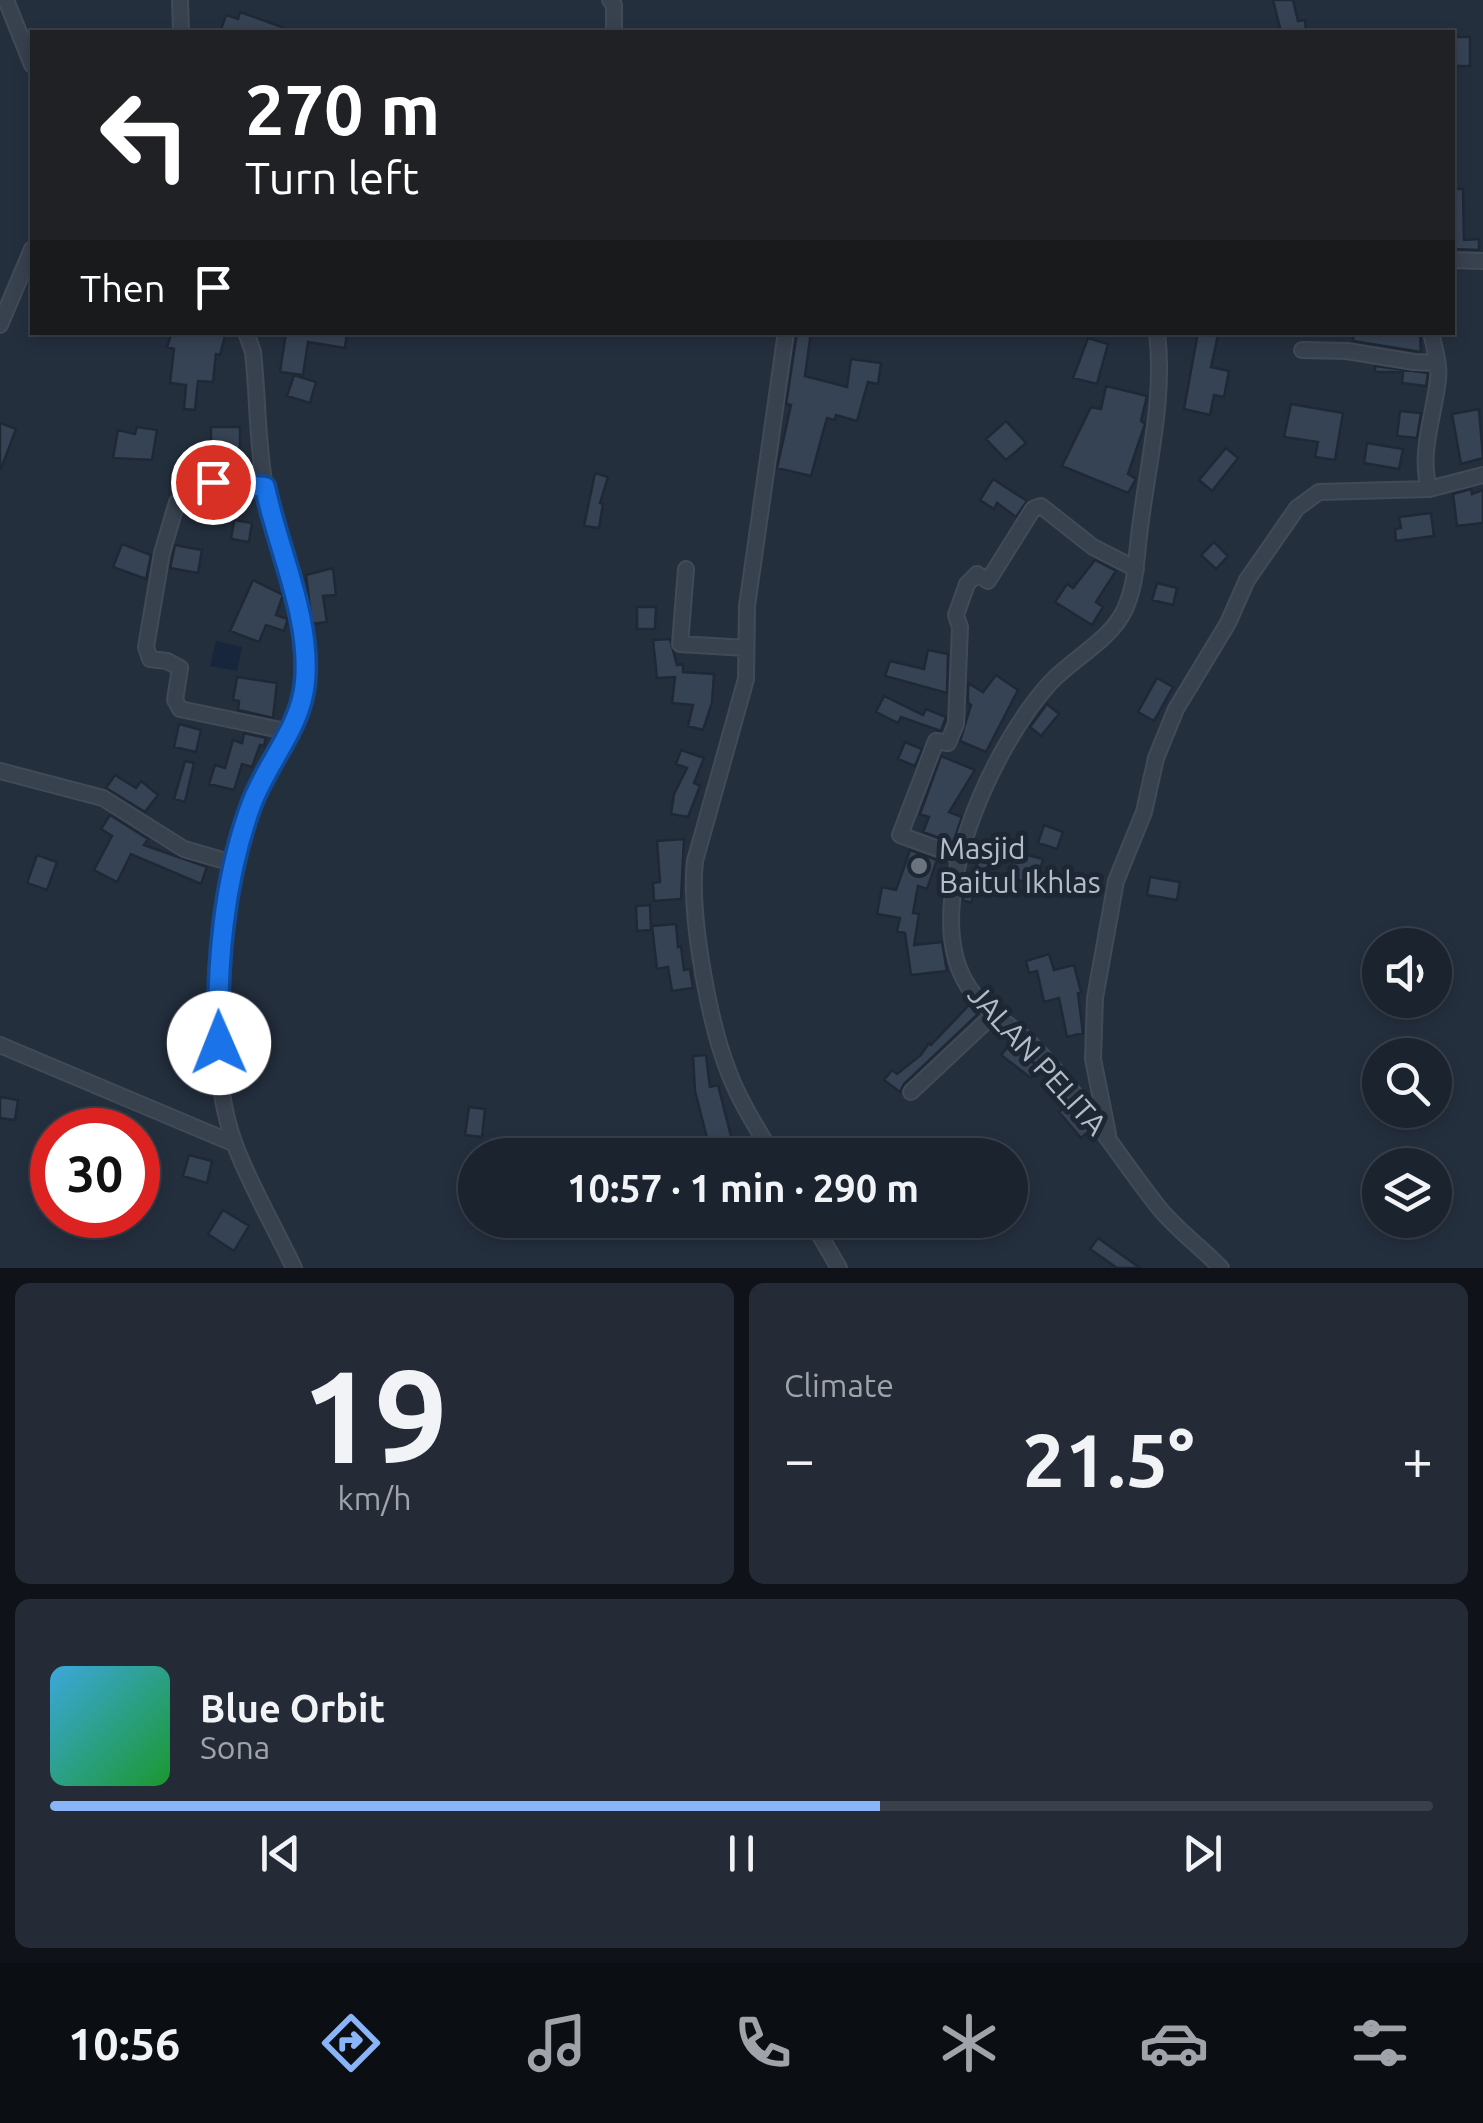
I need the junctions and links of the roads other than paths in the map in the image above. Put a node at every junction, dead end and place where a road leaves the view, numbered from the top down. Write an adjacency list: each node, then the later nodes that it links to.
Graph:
1 (6, 0): 6 (street)
2 (180, 0): 4 (street)
3 (610, 0): 5 (street)
4 (181, 30)
5 (614, 30)
6 (30, 60)
7 (30, 253): 10 (street)
8 (1455, 260): 9 (street)
9 (1483, 261)
10 (0, 325)
11 (247, 335): 18 (street)
12 (786, 335): 22 (street)
13 (1158, 335): 21 (street, JALAN PELITA)
14 (1432, 335): 16 (street)
15 (1302, 350): 16 (street)
16 (1437, 363): 19 (street)
17 (1483, 476): 19 (street)
18 (265, 487): 23 (street); 23 (street)
19 (1428, 489): 31 (street)
20 (686, 569): 22 (street)
21 (1136, 570): 25 (street, JALAN PELITA); 25 (street)
22 (746, 648): 30 (street)
23 (290, 732): 26 (street)
24 (0, 771): 26 (street)
25 (960, 858): 27 (street, JALAN PELITA)
26 (236, 864): 32 (street)
27 (993, 1015): 29 (street); 31 (street, JALAN PELITA)
28 (0, 1046): 32 (street)
29 (912, 1092)
30 (764, 1138)
31 (1109, 1139): 36 (street, JALAN PELITA)
32 (235, 1144): 34 (street)
33 (822, 1238): 35 (street)
34 (294, 1268)
35 (839, 1268)
36 (1220, 1268)

